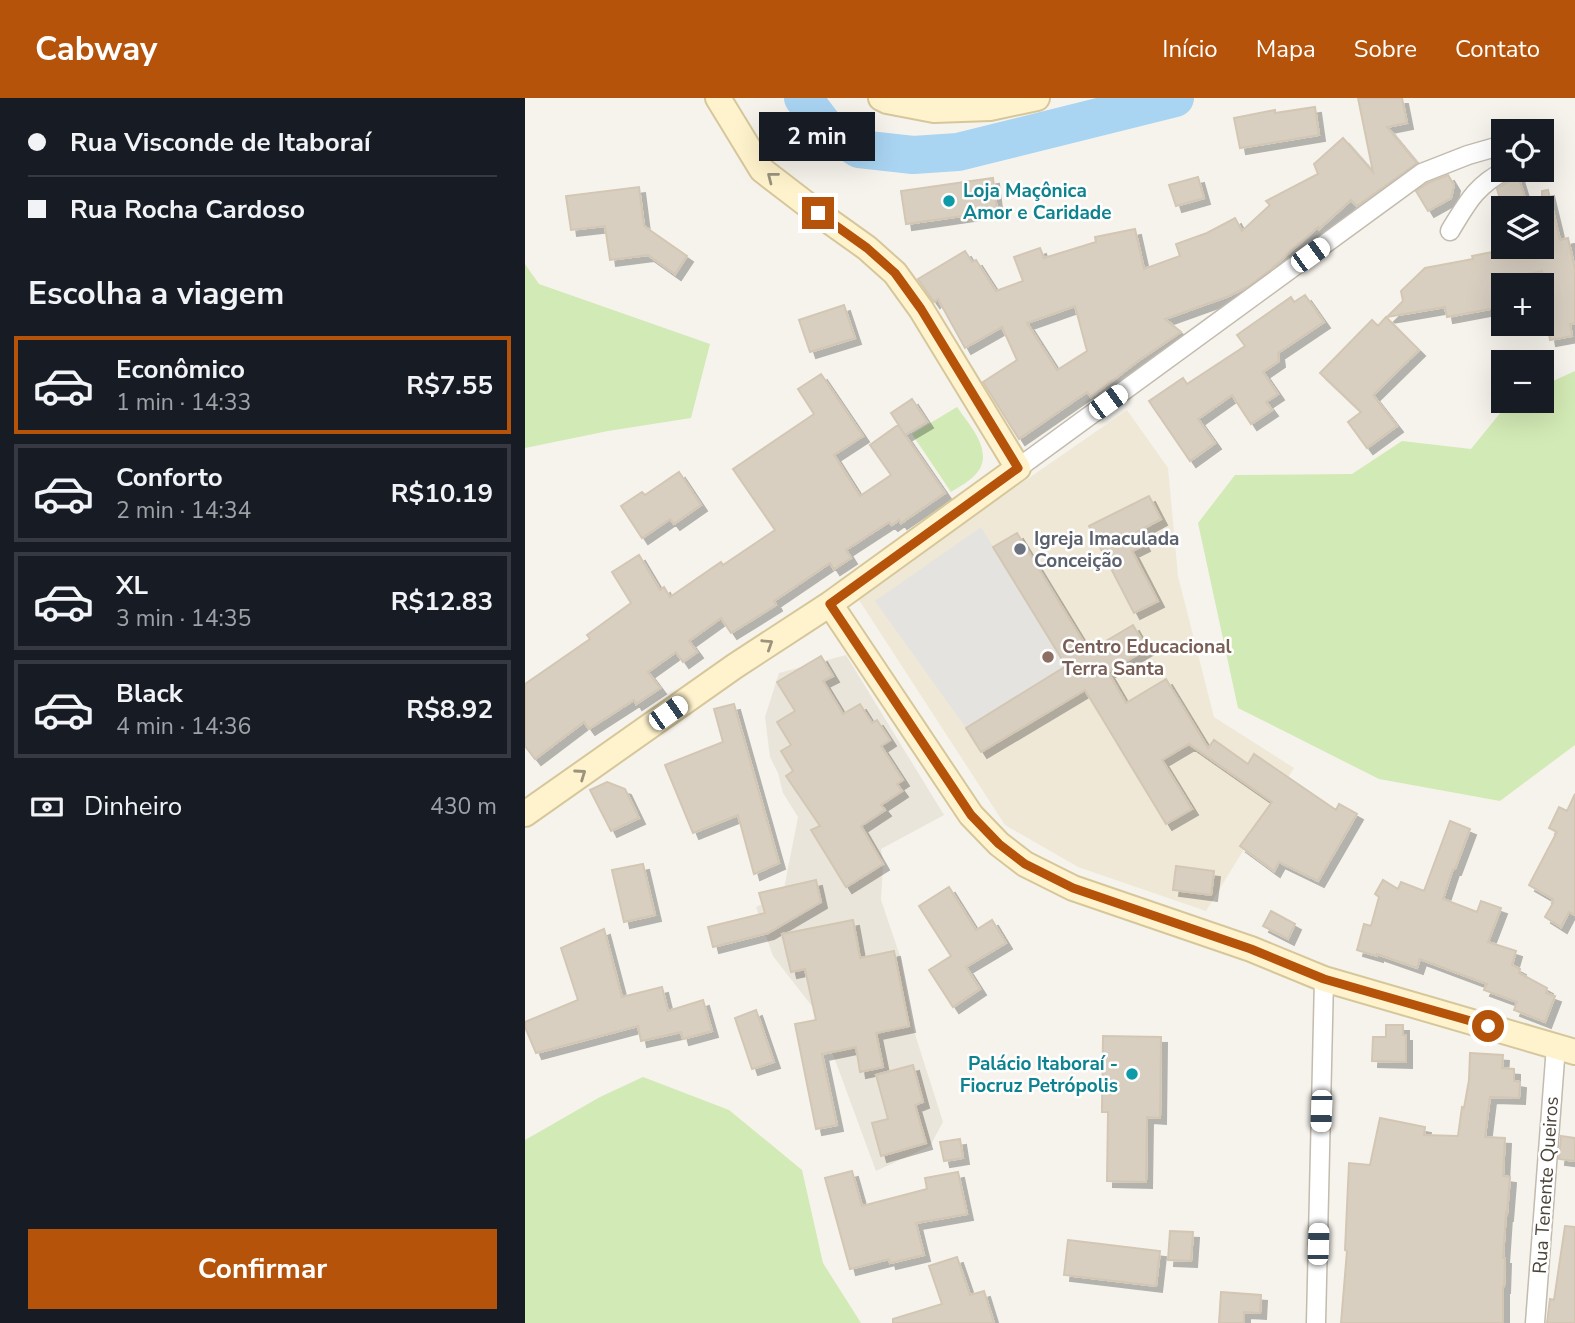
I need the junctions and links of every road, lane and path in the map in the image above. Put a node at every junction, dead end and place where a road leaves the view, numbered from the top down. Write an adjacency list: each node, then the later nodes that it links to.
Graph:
1 (717, 98): 7 (main road, one-way to 1)
2 (881, 98): 3 (main road)
3 (1037, 98)
4 (1491, 148): 7 (street)
5 (1491, 178): 6 (street)
6 (1450, 231)
7 (1018, 468): 8 (main road)
8 (830, 604): 9 (main road, one-way to 8); 10 (main road)
9 (525, 814)
10 (1324, 979): 11 (main road); 12 (street)
11 (1565, 1049): 13 (street, Rua Tenente Queiros)
12 (1316, 1323)
13 (1535, 1323)

